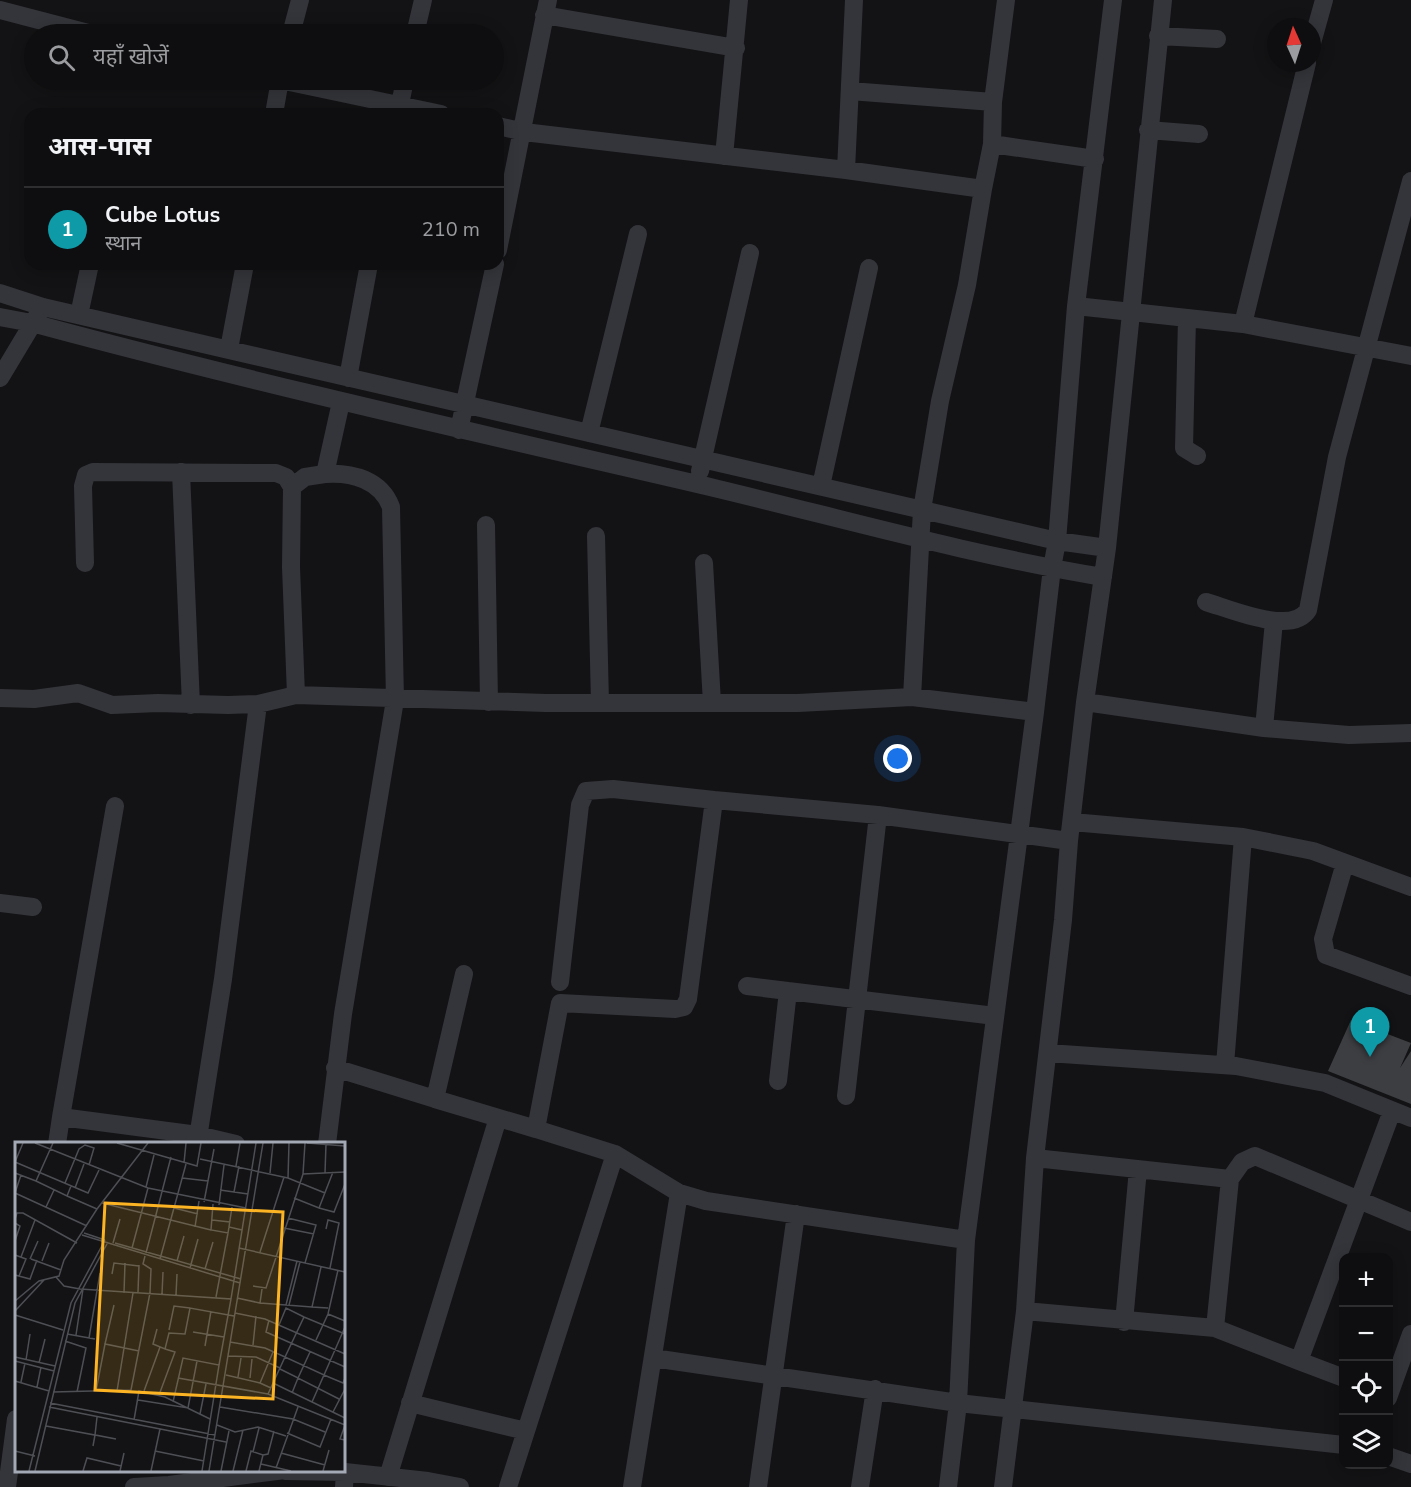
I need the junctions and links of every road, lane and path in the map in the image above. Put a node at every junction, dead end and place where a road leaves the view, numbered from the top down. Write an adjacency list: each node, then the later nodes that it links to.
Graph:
1 (300, 0): 13 (street)
2 (423, 0): 14 (street)
3 (739, 0): 17 (street)
4 (854, 0): 22 (street)
5 (1006, 0): 23 (street)
6 (1113, 0): 33 (street)
7 (1163, 0): 15 (street)
8 (1324, 0): 11 (street)
9 (546, 7): 17 (street); 29 (street)
10 (0, 10): 12 (street)
11 (1319, 18)
12 (54, 24)
13 (294, 24)
14 (417, 24)
15 (1158, 36): 16 (street); 28 (street)
16 (1217, 39)
17 (736, 48): 32 (street)
18 (1305, 72): 53 (street)
19 (278, 90): 24 (street)
20 (320, 90): 25 (street)
21 (403, 90): 26 (street)
22 (850, 91): 23 (street); 34 (street)
23 (993, 102): 31 (street)
24 (275, 108)
25 (391, 108)
26 (399, 108)
27 (504, 127): 29 (street)
28 (1148, 130): 30 (street); 48 (street)
29 (524, 132): 32 (street); 37 (street)
30 (1199, 134)
31 (992, 144): 33 (street); 36 (street)
32 (724, 156): 34 (street)
33 (1095, 159): 46 (street)
34 (846, 170): 36 (street)
35 (1411, 182): 54 (street)
36 (983, 189): 70 (street)
37 (504, 223)
38 (638, 234): 62 (street)
39 (750, 253): 64 (street)
40 (869, 268): 68 (street)
41 (89, 270): 49 (street)
42 (244, 270): 55 (street)
43 (368, 270): 58 (street)
44 (494, 270): 60 (street)
45 (6, 294): 47 (street); 50 (street)
46 (1076, 306): 48 (street); 74 (street)
47 (43, 307): 49 (street); 52 (street)
48 (1130, 312): 51 (street); 75 (street)
49 (79, 315): 55 (street)
50 (0, 317): 52 (street)
51 (1187, 318): 53 (street); 63 (street)
52 (32, 323): 57 (street); 59 (street)
53 (1243, 324): 54 (street)
54 (1365, 347): 56 (street); 81 (street)
55 (229, 349): 58 (street)
56 (1411, 356)
57 (0, 378)
58 (348, 378): 60 (street)
59 (340, 402): 61 (street); 66 (street)
60 (465, 403): 61 (street); 62 (street)
61 (459, 430): 67 (street)
62 (589, 433): 64 (street)
63 (1197, 456)
64 (702, 459): 67 (street); 68 (street)
65 (182, 472): 69 (street); 76 (street); 91 (street)
66 (325, 474): 69 (street); 85 (street)
67 (697, 484): 73 (street)
68 (821, 486): 70 (street)
69 (292, 487): 82 (street)
70 (922, 510): 73 (street); 74 (street)
71 (486, 525): 86 (street)
72 (596, 536): 88 (street)
73 (919, 540): 78 (street); 84 (street)
74 (1057, 541): 75 (street); 78 (street)
75 (1107, 548): 79 (street)
76 (85, 563)
77 (704, 563): 89 (street)
78 (1052, 568): 79 (street); 92 (street)
79 (1103, 577): 87 (street)
80 (1206, 602): 81 (street)
81 (1274, 621): 93 (street)
82 (296, 695): 85 (street); 90 (street)
83 (0, 698): 91 (street)
84 (912, 698): 89 (street); 92 (street)
85 (395, 700): 86 (street); 115 (street)
86 (489, 702): 88 (street)
87 (1085, 702): 93 (street); 98 (street)
88 (600, 703): 89 (street)
89 (712, 703)
90 (258, 704): 91 (street); 124 (street)
91 (190, 705)
92 (1035, 712): 99 (street)
93 (1264, 728): 94 (street)
94 (1411, 733)
95 (714, 800): 97 (street); 107 (street); 123 (street)
96 (115, 806): 120 (street)
97 (878, 815): 99 (street); 111 (street)
98 (1072, 822): 100 (street); 101 (street)
99 (1018, 834): 101 (street); 112 (street)
100 (1243, 837): 102 (street); 114 (street)
101 (1069, 841): 113 (street)
102 (1346, 862): 103 (street); 109 (street)
103 (1411, 887)
104 (0, 903): 105 (street)
105 (33, 907)
106 (464, 974): 118 (street)
107 (560, 982)
108 (747, 986): 110 (street)
109 (1411, 987)
110 (788, 991): 111 (street); 116 (street)
111 (858, 998): 112 (street); 117 (street)
112 (995, 1016): 136 (street)
113 (1048, 1053): 114 (street); 129 (street)
114 (1225, 1065): 119 (street)
115 (335, 1068): 118 (street); 127 (street)
116 (778, 1081)
117 (846, 1096)
118 (435, 1099): 121 (street)
119 (1392, 1111): 122 (street); 133 (street)
120 (61, 1117): 124 (street); 125 (street)
121 (498, 1118): 123 (street); 148 (street)
122 (1411, 1118)
123 (536, 1129): 128 (street)
124 (197, 1139): 126 (street)
125 (57, 1142)
126 (226, 1142)
127 (327, 1142)
128 (615, 1154): 132 (street); 152 (street)
129 (1035, 1158): 130 (street); 137 (street)
130 (1138, 1169): 131 (street); 138 (street)
131 (1230, 1179): 133 (street); 139 (street)
132 (679, 1193): 134 (street); 141 (street)
133 (1358, 1200): 135 (street); 143 (street)
134 (796, 1214): 136 (street); 144 (street)
135 (1411, 1222)
136 (966, 1240): 149 (street)
137 (1025, 1311): 138 (street); 150 (street)
138 (1124, 1322): 139 (street)
139 (1215, 1328): 143 (street)
140 (1411, 1334): 142 (street)
141 (653, 1358): 144 (street); 165 (street)
142 (1406, 1361): 147 (street)
143 (1299, 1362): 145 (street)
144 (774, 1375): 146 (street); 166 (street)
145 (1339, 1376)
146 (875, 1389): 149 (street); 167 (street)
147 (1393, 1389)
148 (410, 1402): 152 (street); 158 (street)
149 (958, 1403): 150 (street); 168 (street)
150 (1013, 1409): 153 (street); 169 (street)
151 (15, 1426): 161 (street)
152 (526, 1431): 164 (street)
153 (1339, 1444)
154 (1393, 1457): 155 (street)
155 (1411, 1464)
156 (268, 1472): 159 (street)
157 (292, 1472): 160 (street)
158 (387, 1477): 160 (street); 163 (street)
159 (169, 1478): 162 (street)
160 (344, 1479)
161 (6, 1487)
162 (134, 1487)
163 (460, 1487)
164 (508, 1487)
165 (632, 1487)
166 (758, 1487)
167 (860, 1487)
168 (948, 1487)
169 (1002, 1487)

